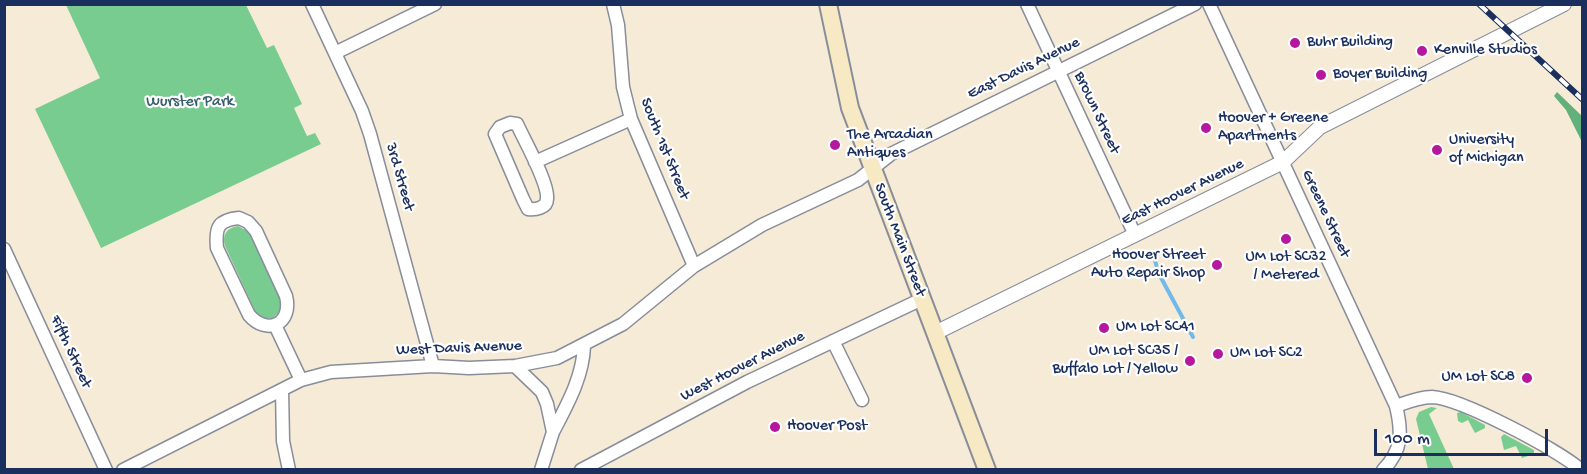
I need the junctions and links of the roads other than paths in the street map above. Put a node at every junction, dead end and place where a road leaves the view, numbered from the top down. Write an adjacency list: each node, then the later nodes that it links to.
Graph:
1 (312, 4): 9 (street, 3rd Street)
2 (435, 4): 9 (street)
3 (613, 4): 11 (street, South 1st Street)
4 (828, 4): 14 (main road, South Main Street)
5 (1027, 4): 10 (street, Brown Street)
6 (1195, 4): 10 (street, East Davis Avenue)
7 (1209, 4): 13 (street, Greene Street)
8 (1564, 4): 13 (street, East Hoover Avenue)
9 (335, 53): 23 (street, 3rd Street)
10 (1058, 70): 14 (street, East Davis Avenue); 15 (street, Brown Street)
11 (631, 119): 12 (street); 17 (street, South 1st Street)
12 (535, 162): 12 (street)
13 (1283, 162): 15 (street, East Hoover Avenue); 28 (street, Greene Street)
14 (872, 169): 17 (street, West Davis Avenue); 18 (main road, South Main Street)
15 (1135, 235): 20 (street, East Hoover Avenue)
16 (4, 249): 30 (street, Fifth Street)
17 (694, 266): 22 (street, West Davis Avenue)
18 (922, 299): 20 (main road, South Main Street); 21 (street, West Hoover Avenue)
19 (275, 325): 19 (street); 25 (street)
20 (935, 333): 35 (main road, South Main Street)
21 (833, 341): 27 (street); 34 (street, West Hoover Avenue)
22 (584, 346): 24 (street, West Davis Avenue); 29 (street)
23 (434, 366): 24 (street, West Davis Avenue); 25 (street, West Davis Avenue)
24 (515, 366): 29 (street)
25 (301, 380): 26 (street, West Davis Avenue)
26 (282, 390): 31 (street, West Davis Avenue); 32 (street)
27 (862, 400)
28 (1396, 406): 36 (street, Greene Street); 37 (street)
29 (553, 432): 33 (street)
30 (106, 470)
31 (123, 470)
32 (289, 470)
33 (541, 470)
34 (580, 470)
35 (987, 470)
36 (1383, 470)
37 (1581, 470)

